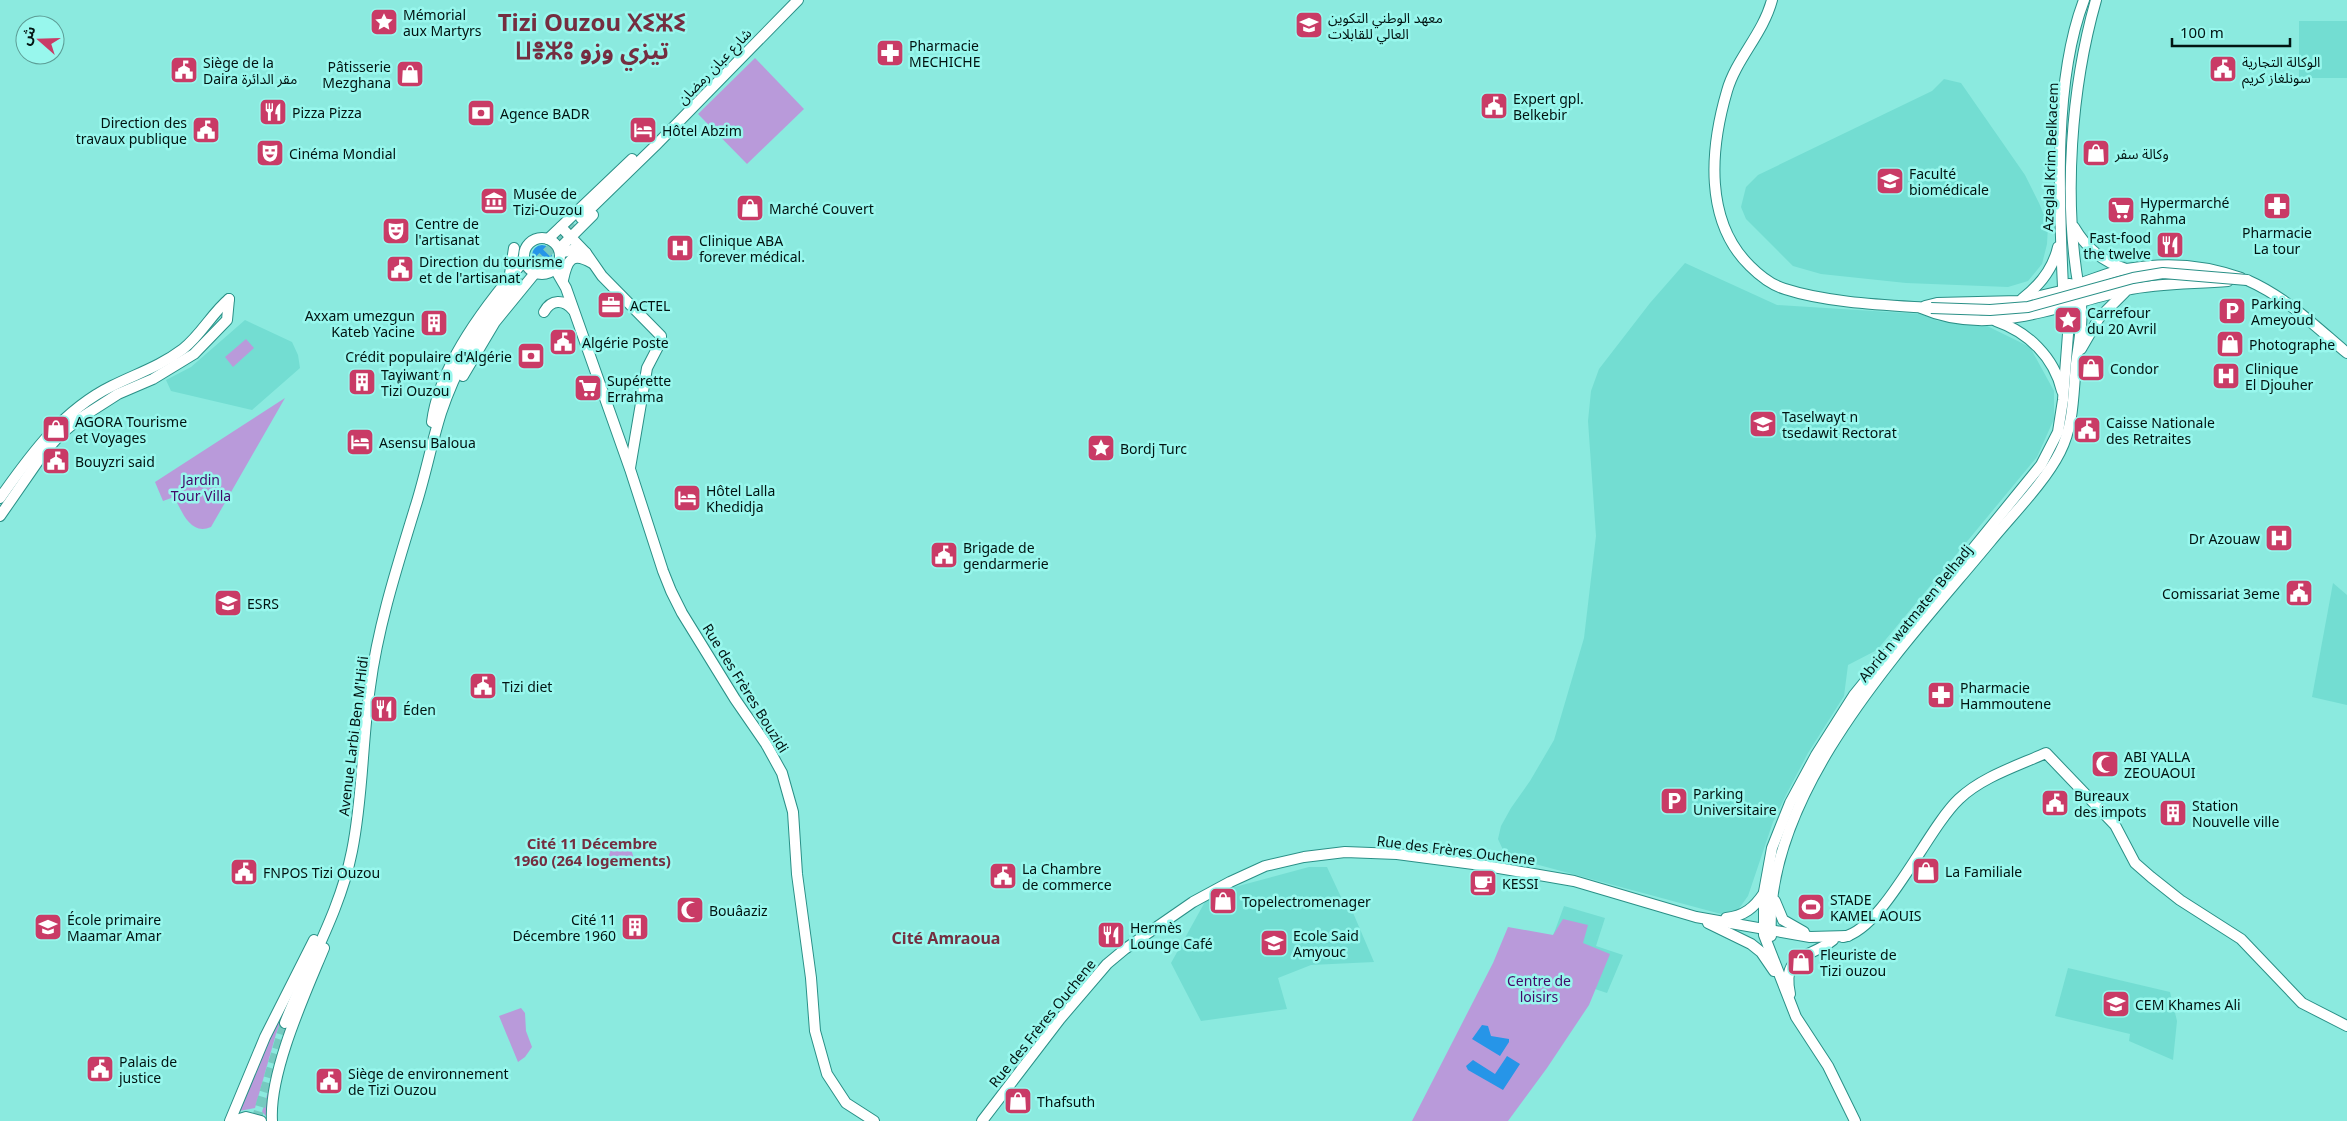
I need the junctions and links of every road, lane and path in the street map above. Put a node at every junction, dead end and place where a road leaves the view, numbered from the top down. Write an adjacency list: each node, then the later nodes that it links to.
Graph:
1 (804, 0): 5 (main road)
2 (1772, 0): 27 (main road)
3 (2084, 0): 10 (main road, Azeglal Krim Belkacem)
4 (2096, 0): 8 (main road, Azeglal Krim Belkacem)
5 (795, 2): 6 (main road, شارع عبان رمضان)
6 (655, 146): 7 (main road); 9 (main road); 11 (main road)
7 (581, 218)
8 (2073, 225): 19 (main road); 25 (main road, Azeglal Krim Belkacem)
9 (561, 227): 11 (main road); 12 (main road)
10 (2061, 236): 25 (main road, Azeglal Krim Belkacem); 26 (main road)
11 (570, 237): 14 (main road); 15 (main road)
12 (548, 239): 14 (main road); 16 (main road)
13 (514, 248): 23 (main road)
14 (559, 251): 15 (main road); 18 (main road)
15 (586, 253): 17 (main road)
16 (524, 261): 20 (main road); 23 (main road, Avenue Larbi Ben M'Hidi)
17 (592, 263): 21 (main road); 35 (main road)
18 (555, 269): 20 (main road); 21 (main road, Rue des Frères Bouzidi)
19 (2126, 269): 22 (main road); 25 (main road)
20 (535, 273): 34 (main road, Avenue Larbi Ben M'Hidi)
21 (563, 280): 29 (main road, Rue des Frères Bouzidi)
22 (2247, 280): 24 (main road); 27 (main road, bridge); 31 (main road)
23 (512, 282): 34 (main road, Avenue Larbi Ben M'Hidi)
24 (2126, 290): 25 (main road); 32 (main road)
25 (2072, 295): 26 (main road); 30 (main road); 32 (main road, Abrid n watmaten Belhadj); 33 (main road)
26 (2019, 301): 27 (main road)
27 (1920, 308): 30 (main road)
28 (544, 312): 29 (main road)
29 (575, 312): 35 (main road, Rue des Frères Bouzidi)
30 (1993, 320): 33 (main road)
31 (2347, 354)
32 (2076, 364): 38 (main road, Abrid n watmaten Belhadj)
33 (2063, 400): 38 (main road)
34 (435, 435): 39 (main road, Avenue Larbi Ben M'Hidi)
35 (630, 469): 50 (main road, Rue des Frères Bouzidi)
36 (0, 498): 37 (main road)
37 (0, 516)
38 (1769, 890): 40 (main road); 41 (main road, Abrid n watmaten Belhadj); 42 (main road)
39 (340, 897): 45 (main road, Avenue Larbi Ben M'Hidi); 47 (main road, Avenue Larbi Ben M'Hidi); 49 (main road, Avenue Larbi Ben M'Hidi)
40 (1708, 921): 41 (main road, Rue des Frères Ouchene); 43 (main road); 51 (main road, Rue des Frères Ouchene)
41 (1767, 932): 42 (main road, Rue des Frères Ouchene); 43 (main road, Abrid n watmaten Belhadj)
42 (1832, 938): 44 (main road); 46 (main road)
43 (1780, 979): 44 (main road)
44 (1796, 1017): 52 (main road)
45 (285, 1023)
46 (2347, 1026)
47 (232, 1121): 48 (main road)
48 (261, 1121)
49 (272, 1121)
50 (874, 1121)
51 (982, 1121)
52 (1855, 1121)

